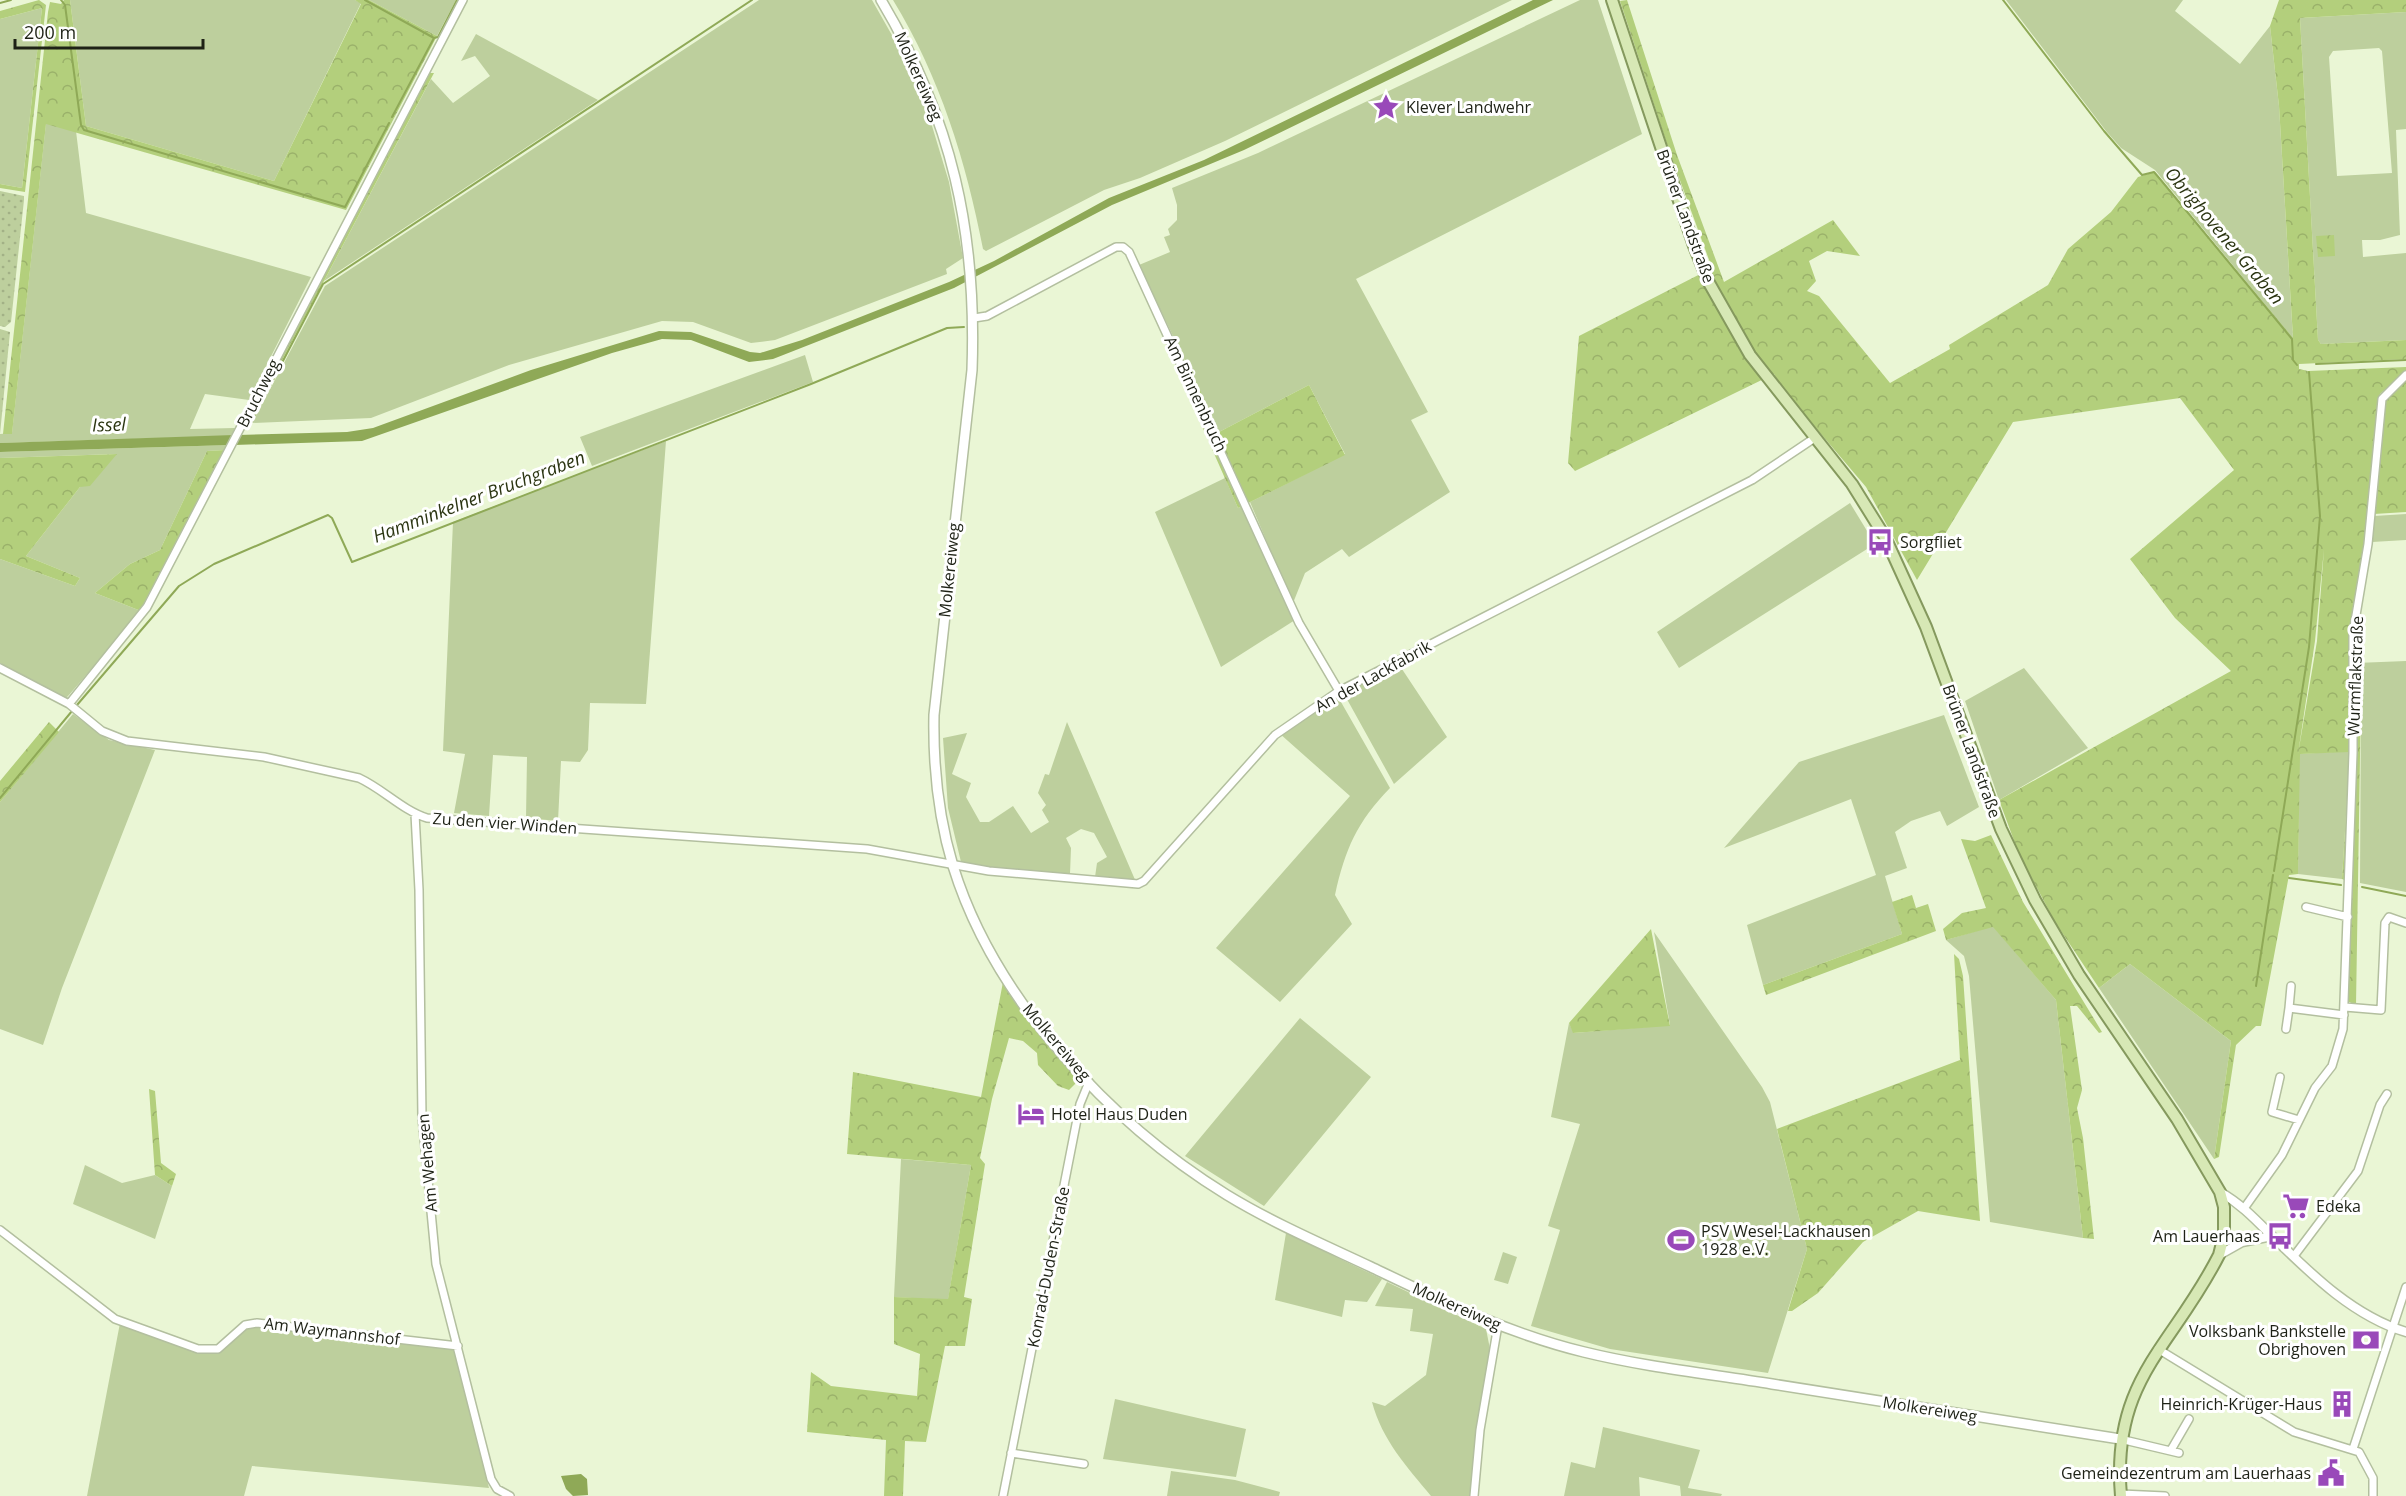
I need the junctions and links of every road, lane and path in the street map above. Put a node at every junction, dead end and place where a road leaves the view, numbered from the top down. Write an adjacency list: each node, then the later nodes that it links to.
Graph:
1 (463, 0): 9 (street, Bruchweg)
2 (881, 0): 4 (main road, Molkereiweg)
3 (1612, 0): 6 (main road, Brüner Landstraße)
4 (974, 318): 8 (street, Am Binnenbruch); 11 (main road, Molkereiweg)
5 (2406, 375): 13 (street, Wurmflakstraße)
6 (1816, 437): 8 (street, An der Lackfabrik); 23 (main road, Brüner Landstraße)
7 (0, 668): 9 (street)
8 (1339, 691): 11 (street, An der Lackfabrik)
9 (69, 704): 10 (street, Zu den vier Winden)
10 (415, 814): 11 (street, Zu den vier Winden); 34 (street, Am Wehagen)
11 (954, 866): 20 (main road, Molkereiweg)
12 (2306, 907): 13 (street)
13 (2348, 917): 17 (street, Wurmflakstraße)
14 (2406, 923): 17 (street)
15 (2291, 986): 16 (street)
16 (2289, 1008): 17 (street); 18 (street)
17 (2345, 1011): 22 (street, Wurmflakstraße)
18 (2286, 1029)
19 (2280, 1077): 22 (street)
20 (1089, 1082): 31 (main road, Molkereiweg); 39 (street, Konrad-Duden-Straße)
21 (2387, 1094): 29 (street)
22 (2299, 1120): 25 (street, Wurmflakstraße)
23 (2220, 1191): 24 (main road, Brüner Landstraße); 25 (street)
24 (2224, 1207): 25 (street); 28 (main road, Brüner Landstraße)
25 (2245, 1207): 27 (street)
26 (0, 1230): 34 (street, Am Waymannshof)
27 (2272, 1236): 28 (street); 29 (street)
28 (2218, 1255): 35 (main road, Brüner Landstraße)
29 (2294, 1256): 32 (street)
30 (2406, 1287): 32 (street)
31 (1498, 1325): 37 (main road, Molkereiweg); 44 (street)
32 (2392, 1328): 33 (street); 38 (street)
33 (2406, 1332)
34 (458, 1346): 42 (street, Am Wehagen)
35 (2158, 1349): 37 (main road, Brüner Landstraße); 38 (street)
36 (2189, 1419): 37 (street)
37 (2120, 1439): 41 (main road, Brüner Landstraße)
38 (2353, 1449): 46 (street)
39 (1011, 1453): 40 (street); 43 (street, Konrad-Duden-Straße)
40 (1084, 1464)
41 (2123, 1495): 45 (street)
42 (510, 1496)
43 (1003, 1496)
44 (1474, 1496)
45 (2165, 1496)
46 (2373, 1496)

